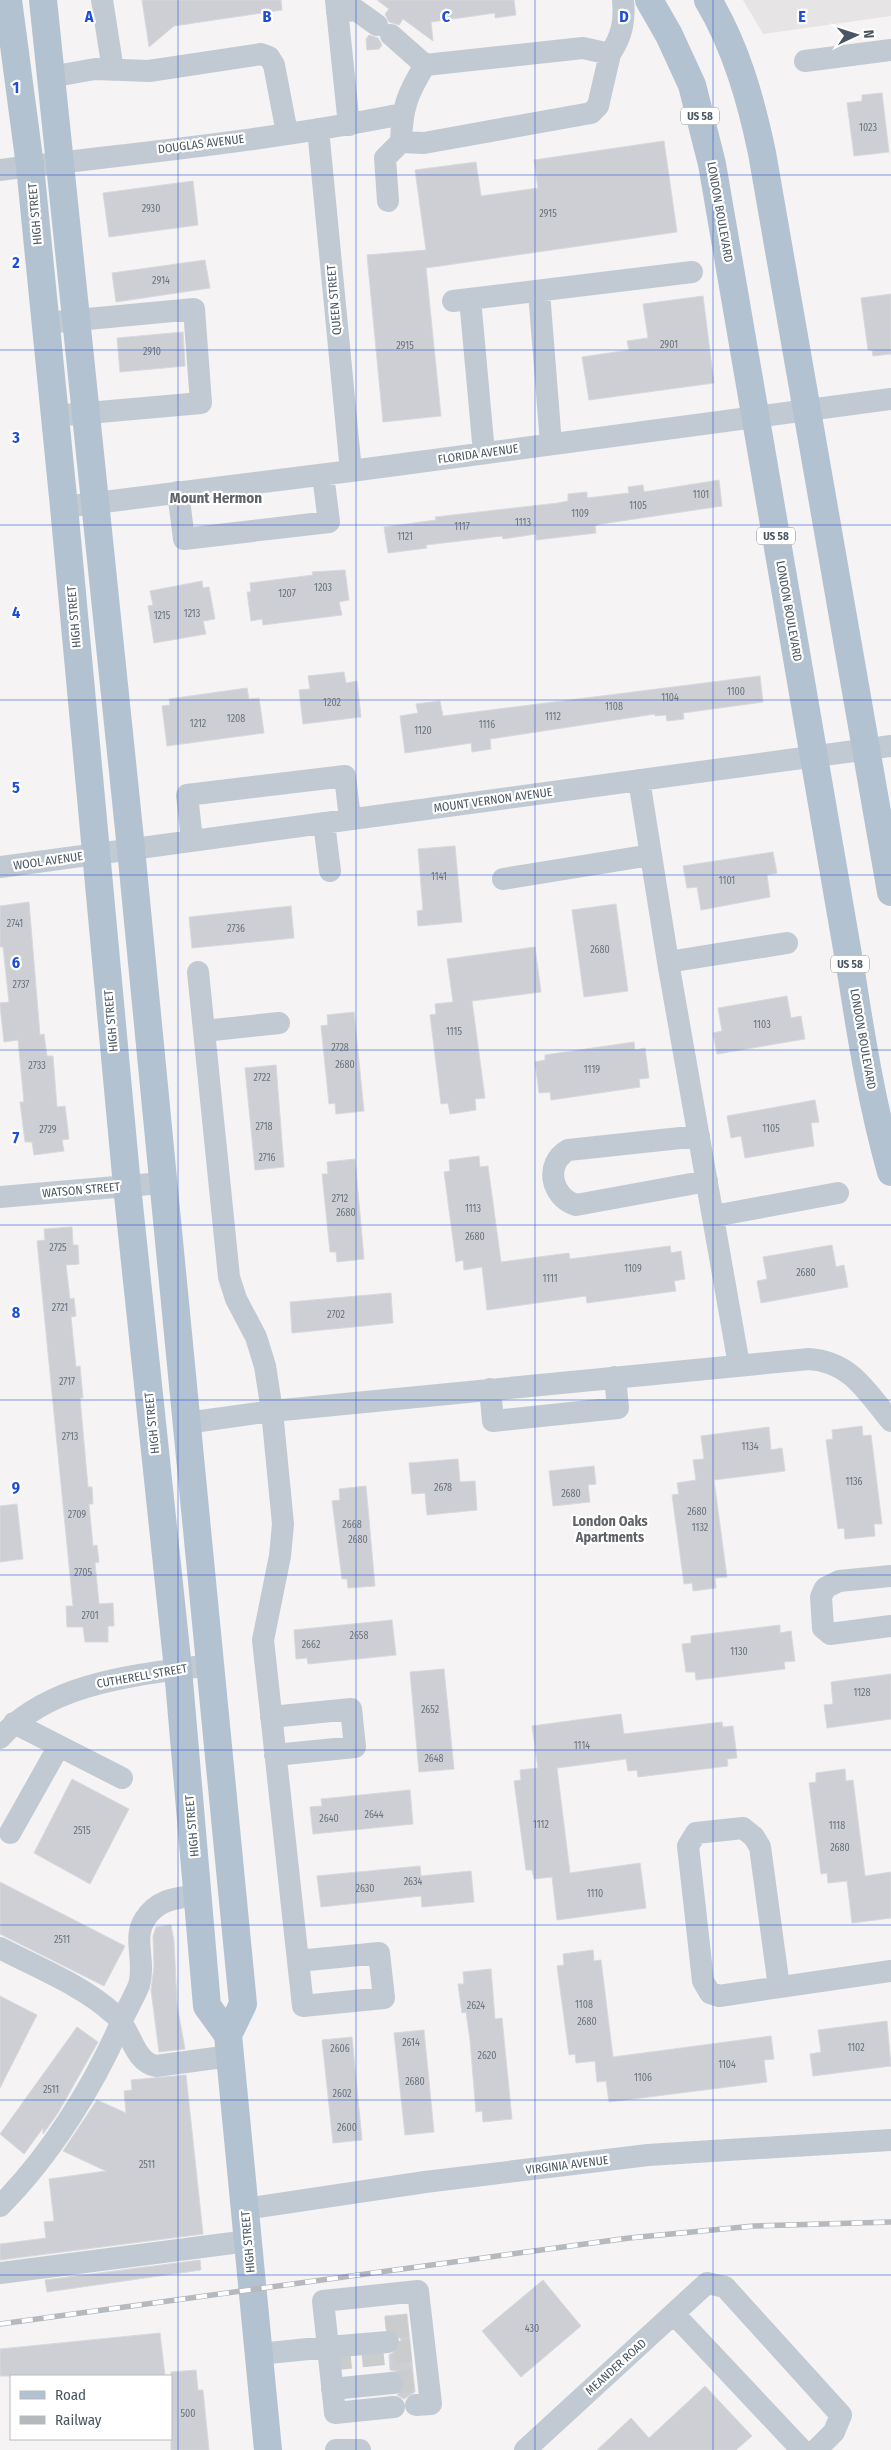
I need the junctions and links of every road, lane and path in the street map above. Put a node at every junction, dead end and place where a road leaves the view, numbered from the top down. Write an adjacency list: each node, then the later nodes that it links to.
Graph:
1 (8, 0): 20 (main road, HIGH STREET)
2 (42, 0): 13 (main road)
3 (102, 0): 12 (street)
4 (623, 0): 9 (street)
5 (649, 0): 31 (main road, LONDON BOULEVARD / US 58)
6 (708, 0): 28 (main road)
7 (337, 6): 11 (street); 15 (street)
8 (891, 50): 10 (street)
9 (610, 54): 11 (street); 18 (street)
10 (805, 61)
11 (425, 65): 14 (street)
12 (113, 70): 13 (street); 17 (street)
13 (50, 77): 19 (main road)
14 (402, 114): 15 (street, DOUGLAS AVENUE); 18 (street)
15 (349, 124): 16 (street, DOUGLAS AVENUE)
16 (318, 129): 17 (street, DOUGLAS AVENUE); 34 (street, QUEEN STREET)
17 (287, 133): 19 (street, DOUGLAS AVENUE)
18 (401, 142): 22 (street)
19 (59, 163): 20 (street, DOUGLAS AVENUE); 25 (main road)
20 (30, 166): 21 (street, DOUGLAS AVENUE); 26 (main road, HIGH STREET)
21 (0, 170)
22 (388, 201)
23 (692, 272): 24 (street)
24 (539, 292): 32 (street); 33 (street)
25 (76, 320): 26 (street); 29 (main road); 29 (street)
26 (45, 324): 30 (main road, HIGH STREET)
27 (891, 399): 28 (street, FLORIDA AVENUE)
28 (807, 410): 31 (street, FLORIDA AVENUE); 39 (main road)
29 (86, 413): 30 (street); 37 (main road)
30 (54, 416): 38 (main road, HIGH STREET)
31 (756, 416): 32 (street, FLORIDA AVENUE); 40 (main road, LONDON BOULEVARD / US 58)
32 (550, 444): 33 (street, FLORIDA AVENUE)
33 (484, 453): 34 (street, FLORIDA AVENUE)
34 (351, 472): 35 (street, FLORIDA AVENUE)
35 (323, 475): 36 (street, FLORIDA AVENUE); 36 (street)
36 (178, 492): 37 (street, FLORIDA AVENUE)
37 (96, 501): 38 (street, FLORIDA AVENUE); 45 (main road)
38 (64, 507): 46 (main road, HIGH STREET)
39 (879, 748): 40 (street, MOUNT VERNON AVENUE); 51 (main road)
40 (814, 756): 41 (street, MOUNT VERNON AVENUE); 58 (main road, LONDON BOULEVARD / US 58)
41 (639, 780): 42 (street, MOUNT VERNON AVENUE); 47 (street)
42 (350, 819): 43 (street, MOUNT VERNON AVENUE); 44 (street)
43 (324, 823): 44 (street, MOUNT VERNON AVENUE); 49 (street)
44 (192, 840): 45 (street, MOUNT VERNON AVENUE)
45 (130, 849): 46 (street, MOUNT VERNON AVENUE); 60 (main road)
46 (95, 854): 48 (street, WOOL AVENUE); 61 (main road, HIGH STREET)
47 (651, 855): 50 (street); 53 (street)
48 (0, 867)
49 (330, 870)
50 (503, 879)
51 (891, 892)
52 (787, 943): 53 (street)
53 (668, 962): 57 (street)
54 (198, 972): 56 (street)
55 (279, 1023): 56 (street)
56 (204, 1031): 68 (street)
57 (699, 1136): 59 (street); 59 (street)
58 (891, 1172)
59 (707, 1181): 64 (street)
60 (162, 1183): 61 (street, WATSON STREET); 70 (main road)
61 (127, 1186): 63 (street, WATSON STREET); 74 (main road, HIGH STREET)
62 (838, 1193): 64 (street)
63 (0, 1197)
64 (714, 1216): 65 (street)
65 (739, 1365): 66 (street); 69 (street)
66 (615, 1377): 67 (street); 67 (street)
67 (490, 1389): 68 (street)
68 (272, 1411): 70 (street); 75 (street)
69 (891, 1421)
70 (186, 1423): 73 (main road)
71 (891, 1576): 72 (street)
72 (891, 1626)
73 (210, 1665): 74 (street, CUTHERELL STREET); 87 (main road)
74 (178, 1669): 76 (street, CUTHERELL STREET); 81 (main road, HIGH STREET)
75 (271, 1717): 78 (street); 78 (street)
76 (7, 1730): 77 (street)
77 (58, 1746): 79 (street); 80 (street)
78 (275, 1755): 83 (street)
79 (122, 1778)
80 (10, 1833)
81 (198, 1895): 86 (street); 87 (main road, HIGH STREET)
82 (0, 1948): 86 (street)
83 (298, 1961)
84 (891, 1971): 85 (street)
85 (779, 1988): 85 (street)
86 (121, 2023): 87 (street); 89 (street)
87 (229, 2045): 90 (main road, HIGH STREET)
88 (891, 2140): 90 (street, VIRGINIA AVENUE)
89 (0, 2206)
90 (245, 2209): 91 (main road, HIGH STREET)
91 (248, 2242): 92 (street); 96 (main road, HIGH STREET)
92 (0, 2273)
93 (674, 2314): 102 (street, MEANDER ROAD); 103 (street); 104 (street, MEANDER ROAD)
94 (409, 2337): 95 (street); 95 (street); 97 (street)
95 (327, 2341): 96 (street); 98 (street)
96 (259, 2354): 99 (main road, HIGH STREET)
97 (411, 2380): 98 (street); 98 (street)
98 (332, 2389)
99 (268, 2450)
100 (336, 2450): 101 (street)
101 (360, 2450)
102 (525, 2450)
103 (802, 2450)
104 (816, 2450)

